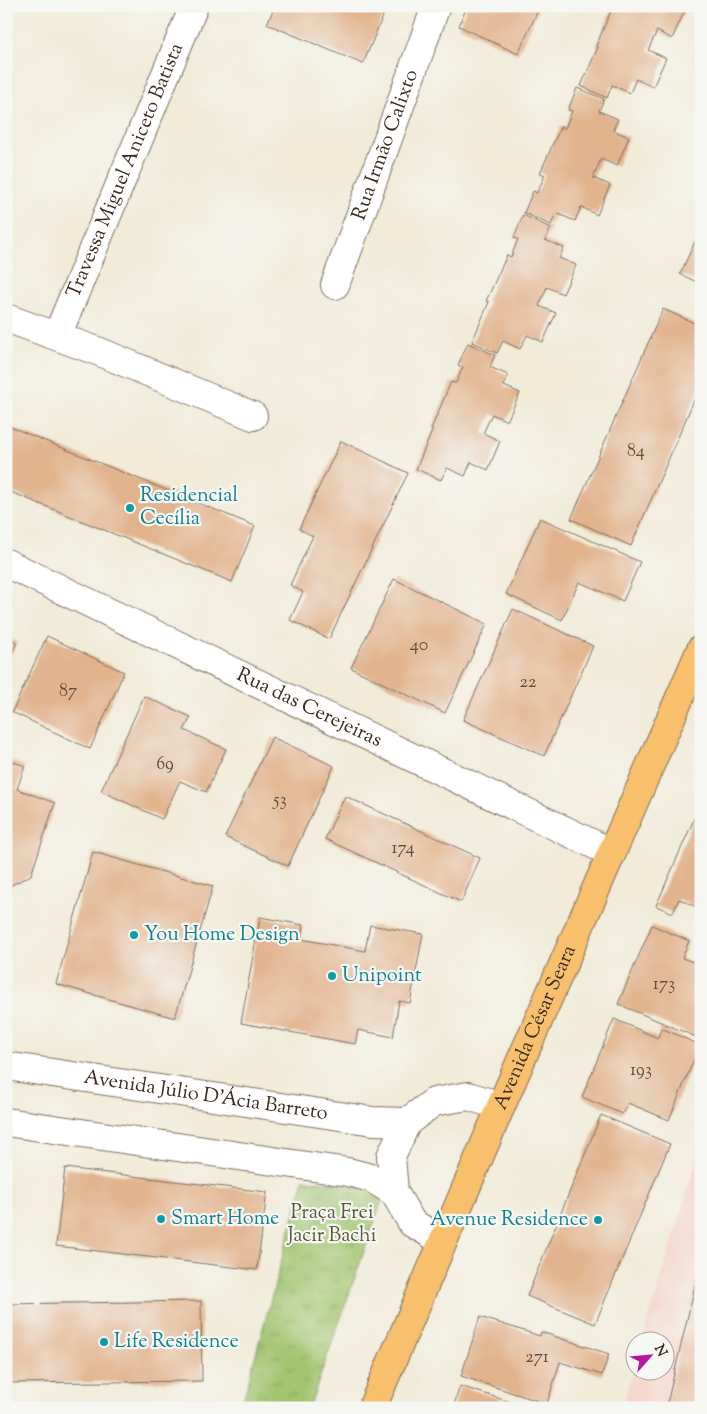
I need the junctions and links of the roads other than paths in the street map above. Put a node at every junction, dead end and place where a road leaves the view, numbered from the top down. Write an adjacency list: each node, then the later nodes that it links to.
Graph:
1 (194, 6): 5 (street, Travessa Miguel Aniceto Batista)
2 (436, 6): 3 (street, Rua Irmão Calixto)
3 (335, 285)
4 (6, 318): 5 (street)
5 (57, 336): 6 (street)
6 (253, 416)
7 (6, 563): 9 (street, Rua das Cerejeiras)
8 (701, 649): 9 (main road, Avenida César Seara)
9 (612, 853): 11 (main road, Avenida César Seara)
10 (6, 1066): 13 (street, Avenida Júlio D'Ácia Barreto)
11 (501, 1106): 13 (street); 15 (main road, Avenida César Seara)
12 (6, 1122): 14 (street)
13 (407, 1122): 14 (street)
14 (394, 1192): 15 (street)
15 (443, 1240): 16 (main road, Avenida César Seara)
16 (372, 1408)

